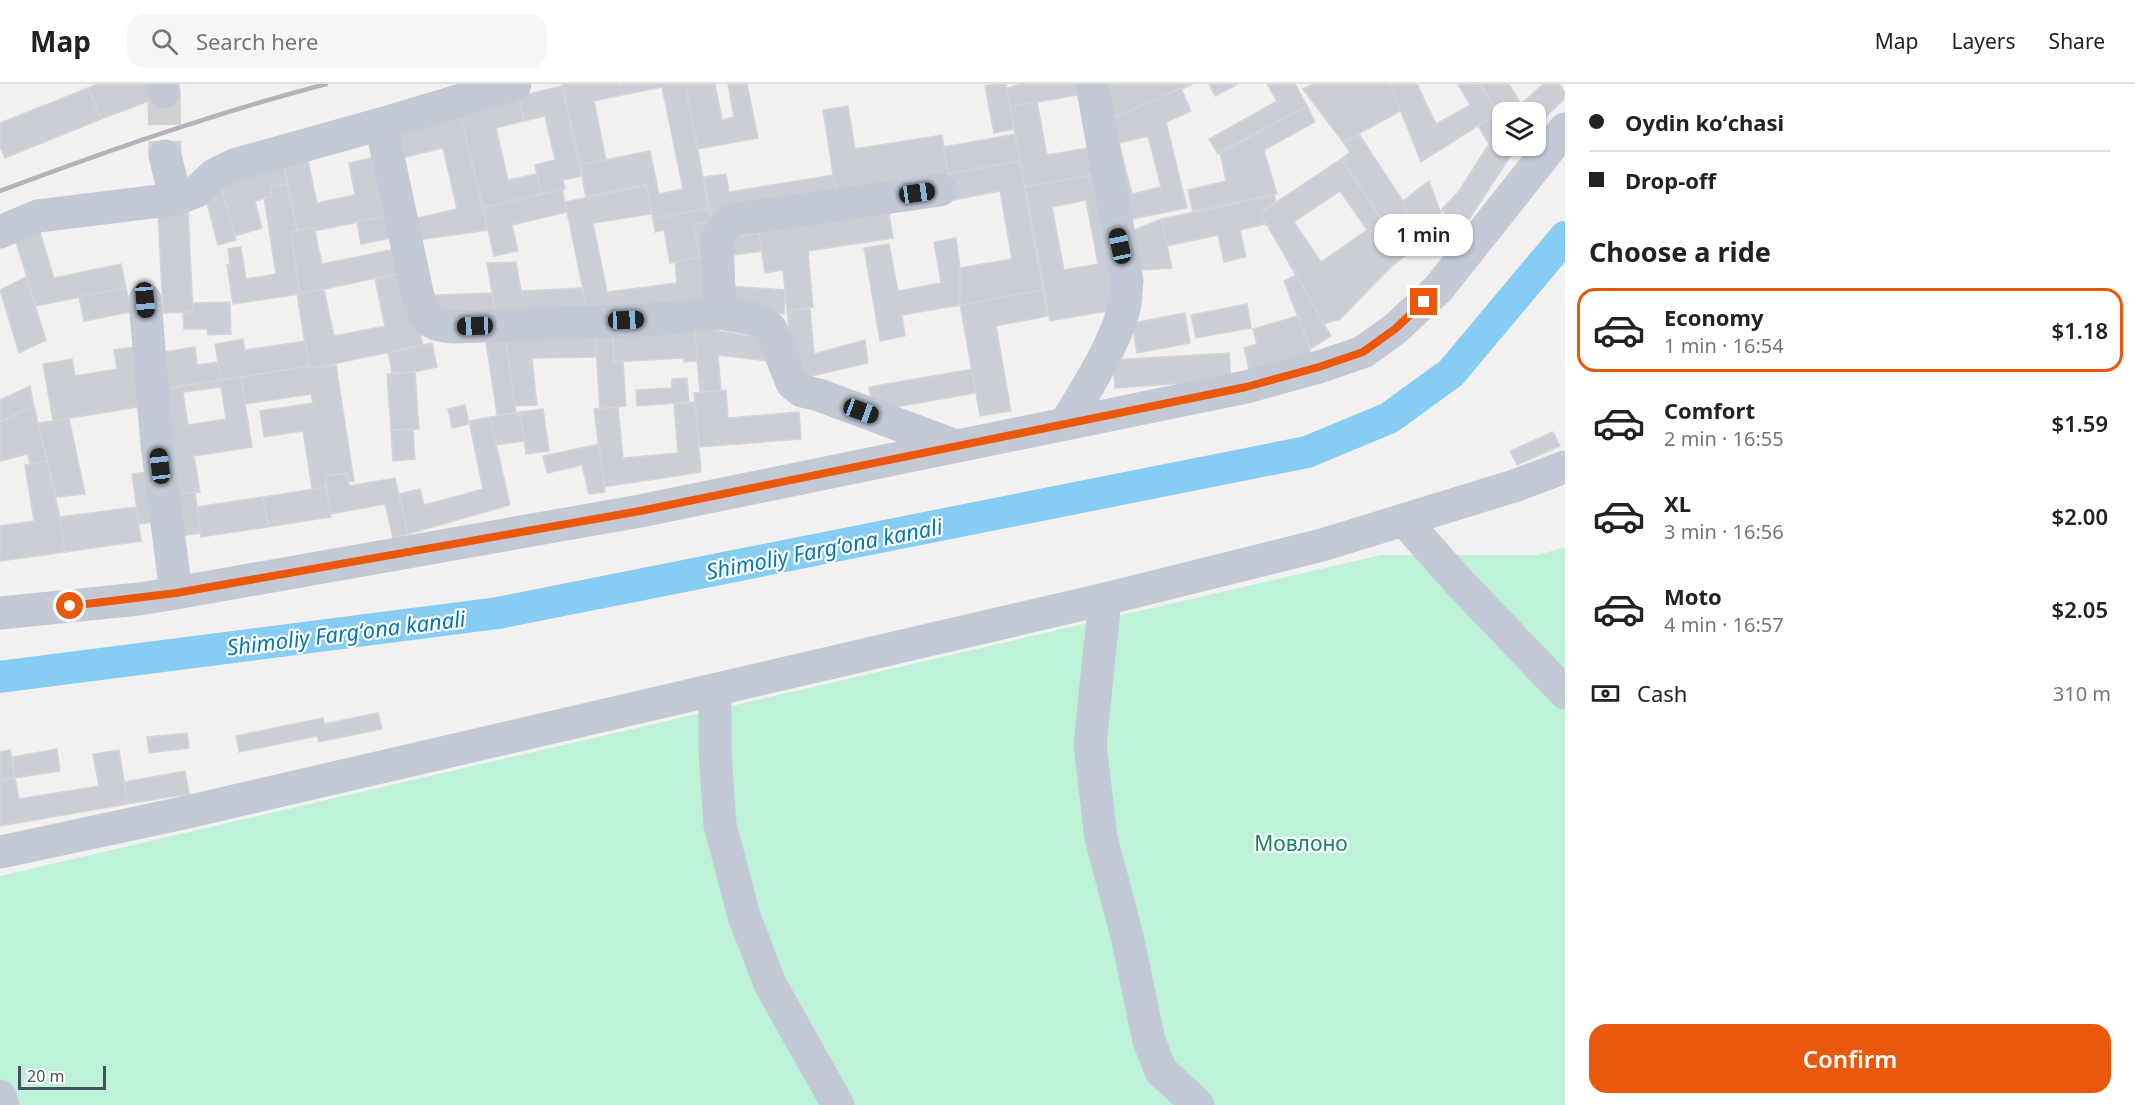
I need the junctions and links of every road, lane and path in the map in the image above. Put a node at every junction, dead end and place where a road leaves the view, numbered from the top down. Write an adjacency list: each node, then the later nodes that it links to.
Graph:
1 (515, 84): 3 (street)
2 (1092, 84): 11 (street)
3 (381, 124): 7 (street); 10 (street)
4 (1565, 129): 11 (street)
5 (165, 156): 7 (street)
6 (939, 190): 10 (street)
7 (176, 199): 8 (street)
8 (0, 232)
9 (145, 300): 15 (street)
10 (720, 313): 12 (street)
11 (1066, 423): 12 (street)
12 (956, 446): 15 (street)
13 (1565, 466): 14 (street)
14 (1404, 520): 16 (street); 19 (street)
15 (176, 593): 17 (street)
16 (1105, 599): 18 (street); 24 (street)
17 (0, 613)
18 (715, 690): 20 (street); 23 (street)
19 (1565, 693)
20 (0, 852)
21 (0, 1096): 22 (street)
22 (3, 1105)
23 (838, 1105)
24 (1198, 1105)

